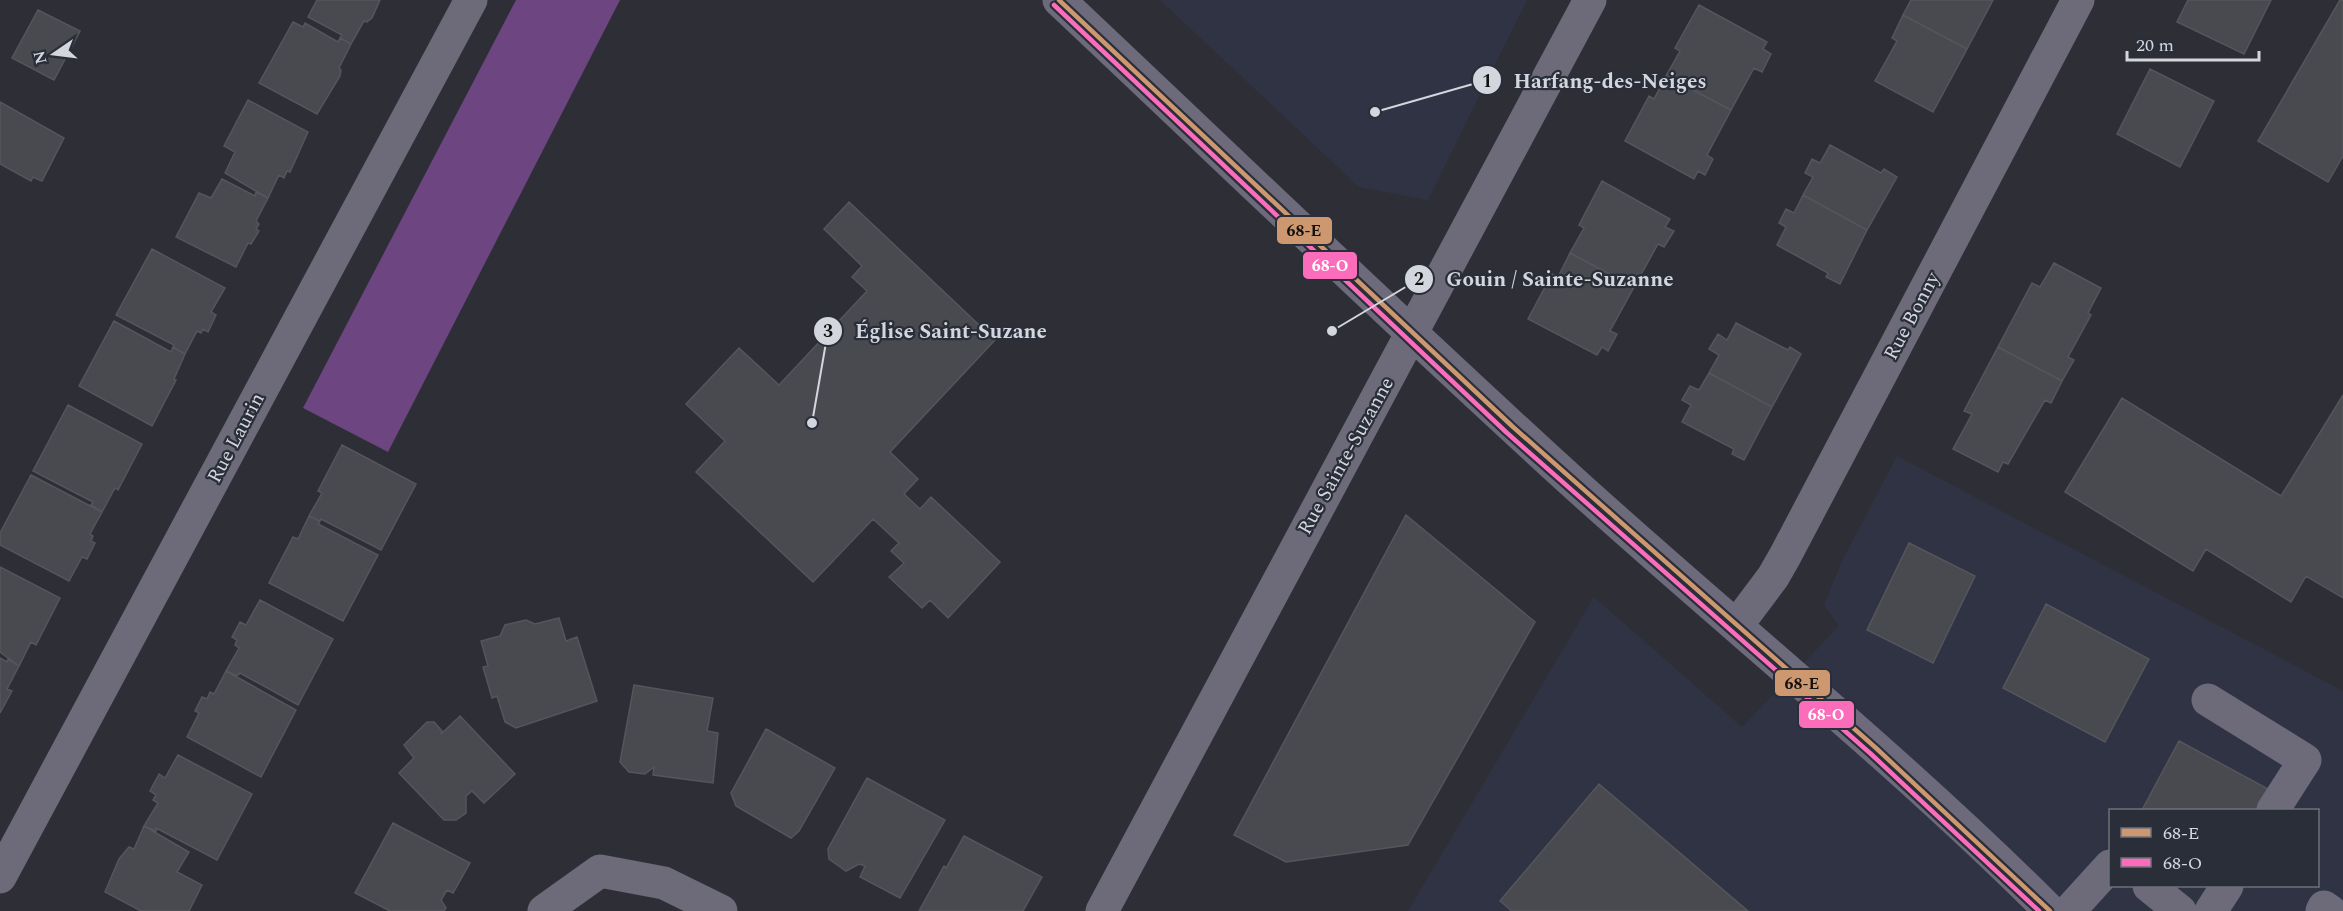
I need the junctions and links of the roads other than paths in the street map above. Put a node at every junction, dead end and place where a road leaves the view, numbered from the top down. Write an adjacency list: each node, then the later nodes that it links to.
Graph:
1 (471, 0): 10 (street, Rue Laurin)
2 (1059, 0): 5 (main road)
3 (1590, 0): 5 (street, Rue Sainte-Suzanne)
4 (2078, 0): 6 (street, Rue Bonny)
5 (1413, 334): 6 (main road); 15 (street, Rue Sainte-Suzanne)
6 (1737, 625): 16 (main road)
7 (2208, 700): 8 (street)
8 (2274, 809)
9 (2109, 867): 17 (street)
10 (0, 877)
11 (2151, 887): 18 (street)
12 (2226, 887): 19 (street)
13 (544, 911): 14 (street)
14 (721, 911)
15 (1102, 911)
16 (2050, 911)
17 (2069, 911)
18 (2180, 911)
19 (2211, 911)
20 (2322, 911): 21 (street)
21 (2330, 911)

